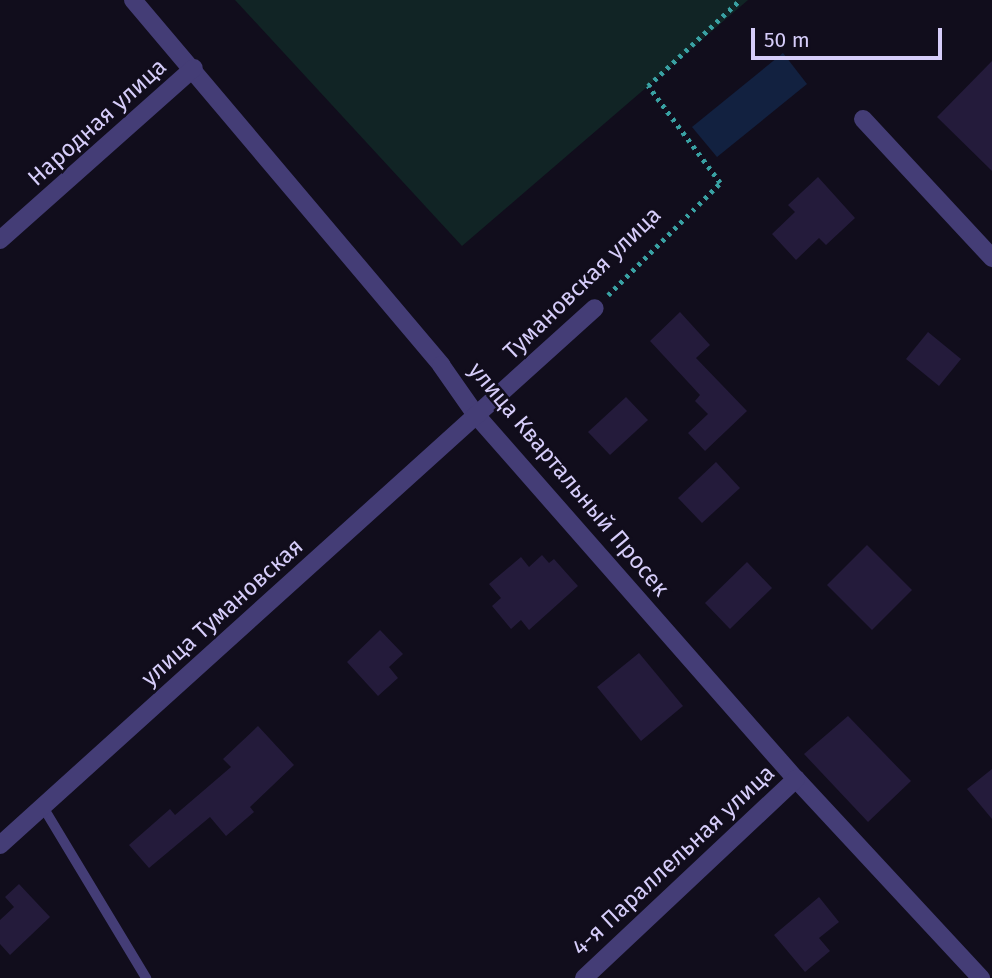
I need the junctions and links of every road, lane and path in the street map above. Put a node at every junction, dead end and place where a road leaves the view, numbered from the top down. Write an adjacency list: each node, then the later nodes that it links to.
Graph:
1 (133, 0): 3 (street, улица Квартальный Просек)
2 (740, 0): 7 (path, Тумановская улица)
3 (194, 68): 5 (street, Народная улица); 8 (street, улица Квартальный Просек)
4 (863, 119): 6 (street)
5 (0, 240)
6 (992, 258)
7 (595, 307): 8 (street, Тумановская улица)
8 (476, 415): 9 (street, улица Квартальный Просек); 10 (street, улица Тумановская)
9 (796, 779): 13 (street, 4-я Параллельная улица); 14 (street, улица Квартальный Просек)
10 (43, 807): 11 (street, улица Тумановская); 12 (lane)
11 (0, 845)
12 (146, 978)
13 (584, 978)
14 (981, 978)

